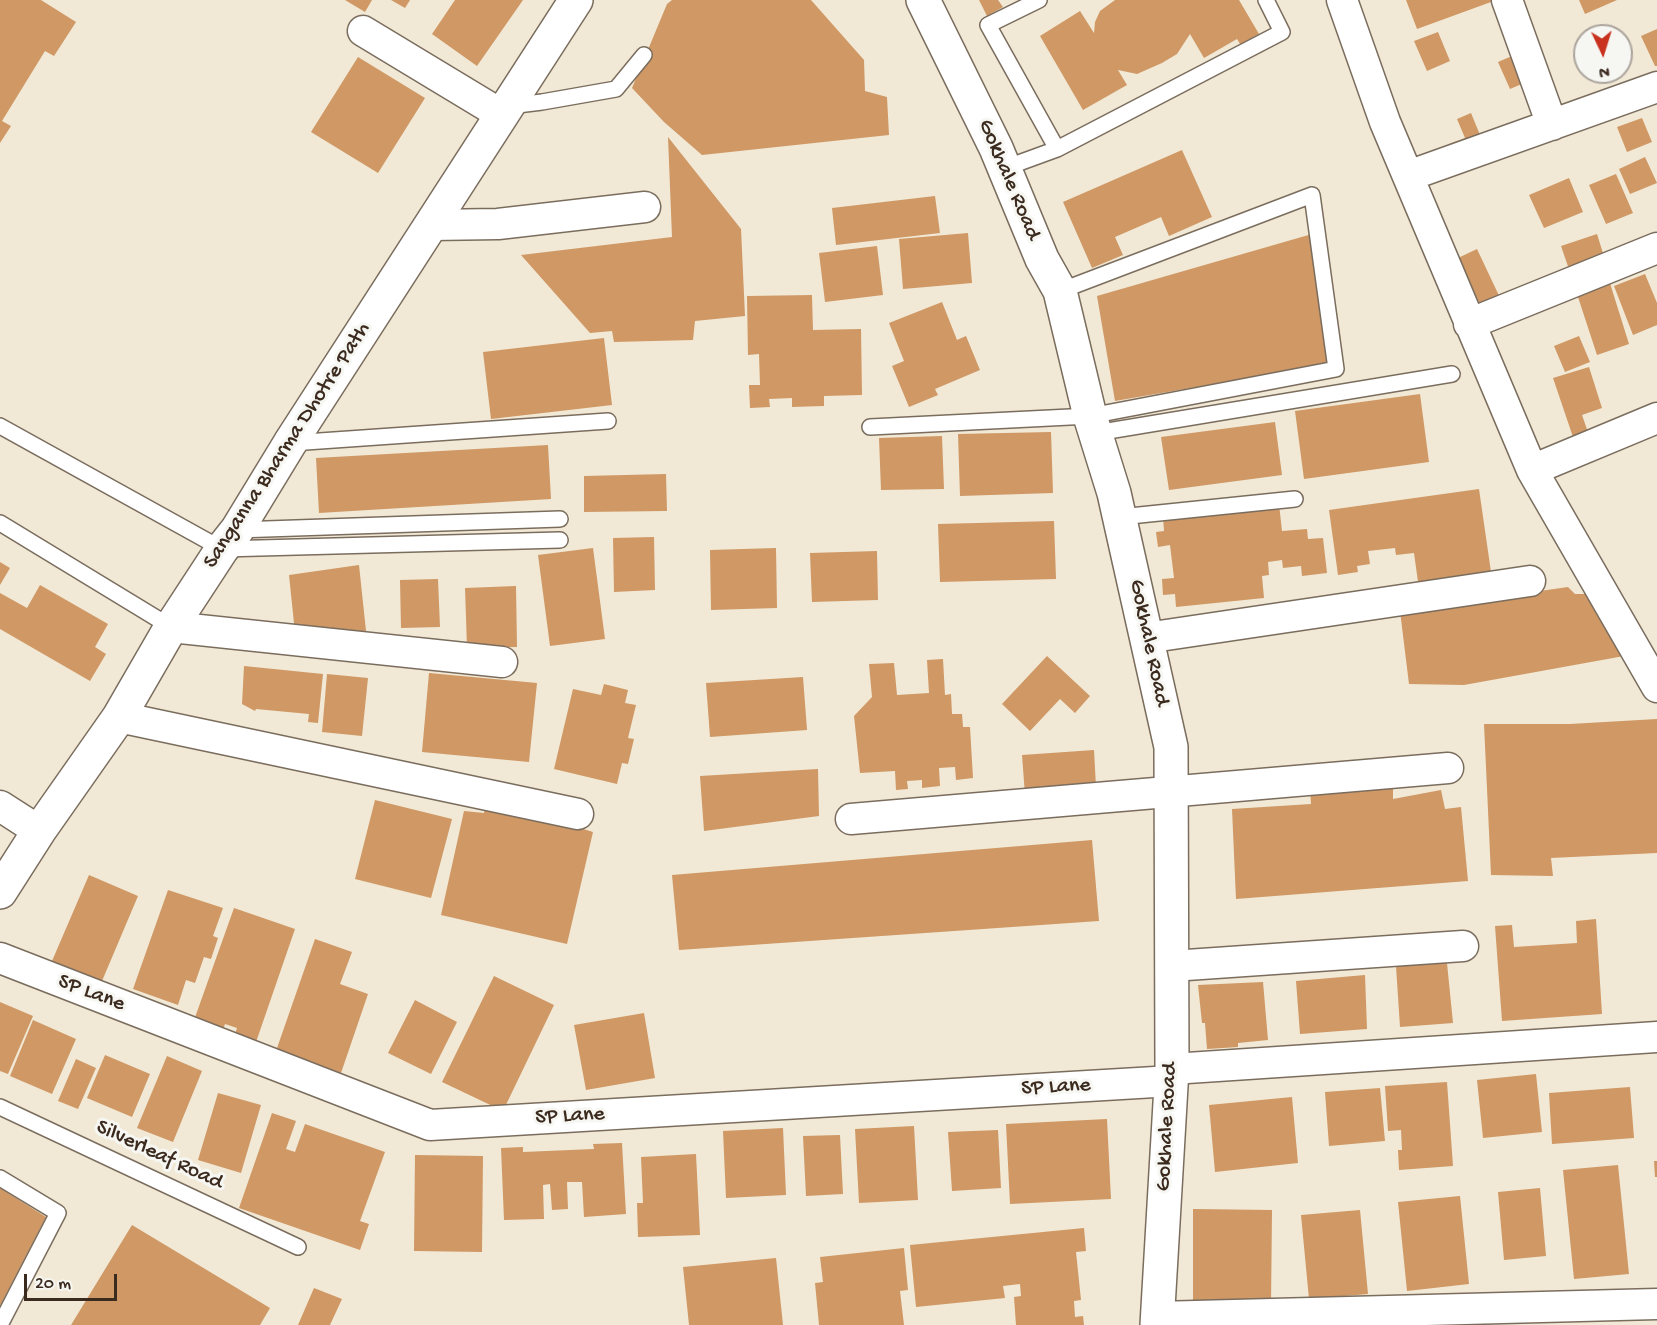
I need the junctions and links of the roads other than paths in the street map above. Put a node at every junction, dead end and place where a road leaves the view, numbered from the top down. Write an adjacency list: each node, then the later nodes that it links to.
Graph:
1 (576, 0): 10 (street, Sanganna Bharma Dhotre Path)
2 (923, 0): 13 (street, Gokhale Road)
3 (1038, 0): 12 (lane)
4 (1266, 0): 12 (lane)
5 (1342, 0): 14 (street)
6 (1508, 0): 11 (street)
7 (363, 31): 10 (street)
8 (644, 54): 10 (lane)
9 (1657, 87): 11 (street)
10 (505, 110): 16 (street, Sanganna Bharma Dhotre Path)
11 (1552, 125): 14 (street)
12 (1057, 149): 13 (lane)
13 (1005, 168): 18 (street, Gokhale Road)
14 (1408, 176): 19 (street)
15 (645, 207): 16 (street)
16 (431, 225): 26 (street, Sanganna Bharma Dhotre Path)
17 (1657, 248): 19 (street)
18 (1060, 291): 23 (street, Gokhale Road); 23 (lane)
19 (1469, 324): 27 (street)
20 (1452, 374): 23 (lane)
21 (1657, 418): 27 (street)
22 (608, 421): 26 (lane)
23 (1093, 424): 25 (lane); 29 (street, Gokhale Road)
24 (0, 426): 32 (lane)
25 (870, 427)
26 (290, 443): 32 (street, Sanganna Bharma Dhotre Path)
27 (1532, 470): 37 (street)
28 (1295, 499): 29 (lane)
29 (1120, 517): 36 (street, Gokhale Road)
30 (560, 519): 32 (lane)
31 (0, 523): 35 (lane)
32 (229, 540): 33 (lane); 35 (street, Sanganna Bharma Dhotre Path)
33 (560, 540)
34 (1530, 581): 36 (street)
35 (171, 627): 38 (street); 40 (street, Sanganna Bharma Dhotre Path)
36 (1146, 638): 42 (street, Gokhale Road)
37 (1650, 659): 39 (street)
38 (502, 662)
39 (1657, 687)
40 (119, 717): 44 (street); 46 (street, Sanganna Bharma Dhotre Path)
41 (1448, 768): 42 (street)
42 (1171, 792): 45 (street); 50 (street, Gokhale Road)
43 (0, 806): 46 (street)
44 (578, 814)
45 (851, 819)
46 (39, 831): 47 (street, Sanganna Bharma Dhotre Path)
47 (0, 892)
48 (1463, 946): 50 (street)
49 (0, 958): 52 (street, SP Lane)
50 (1172, 966): 52 (street, Gokhale Road)
51 (1657, 1037): 52 (street, SP Lane)
52 (1172, 1075): 58 (street, Gokhale Road)
53 (0, 1107): 55 (lane, Silverleaf Road)
54 (0, 1178): 59 (lane)
55 (298, 1247)
56 (1657, 1304): 57 (street)
57 (1558, 1316): 58 (street)
58 (1157, 1321)
59 (0, 1325)

